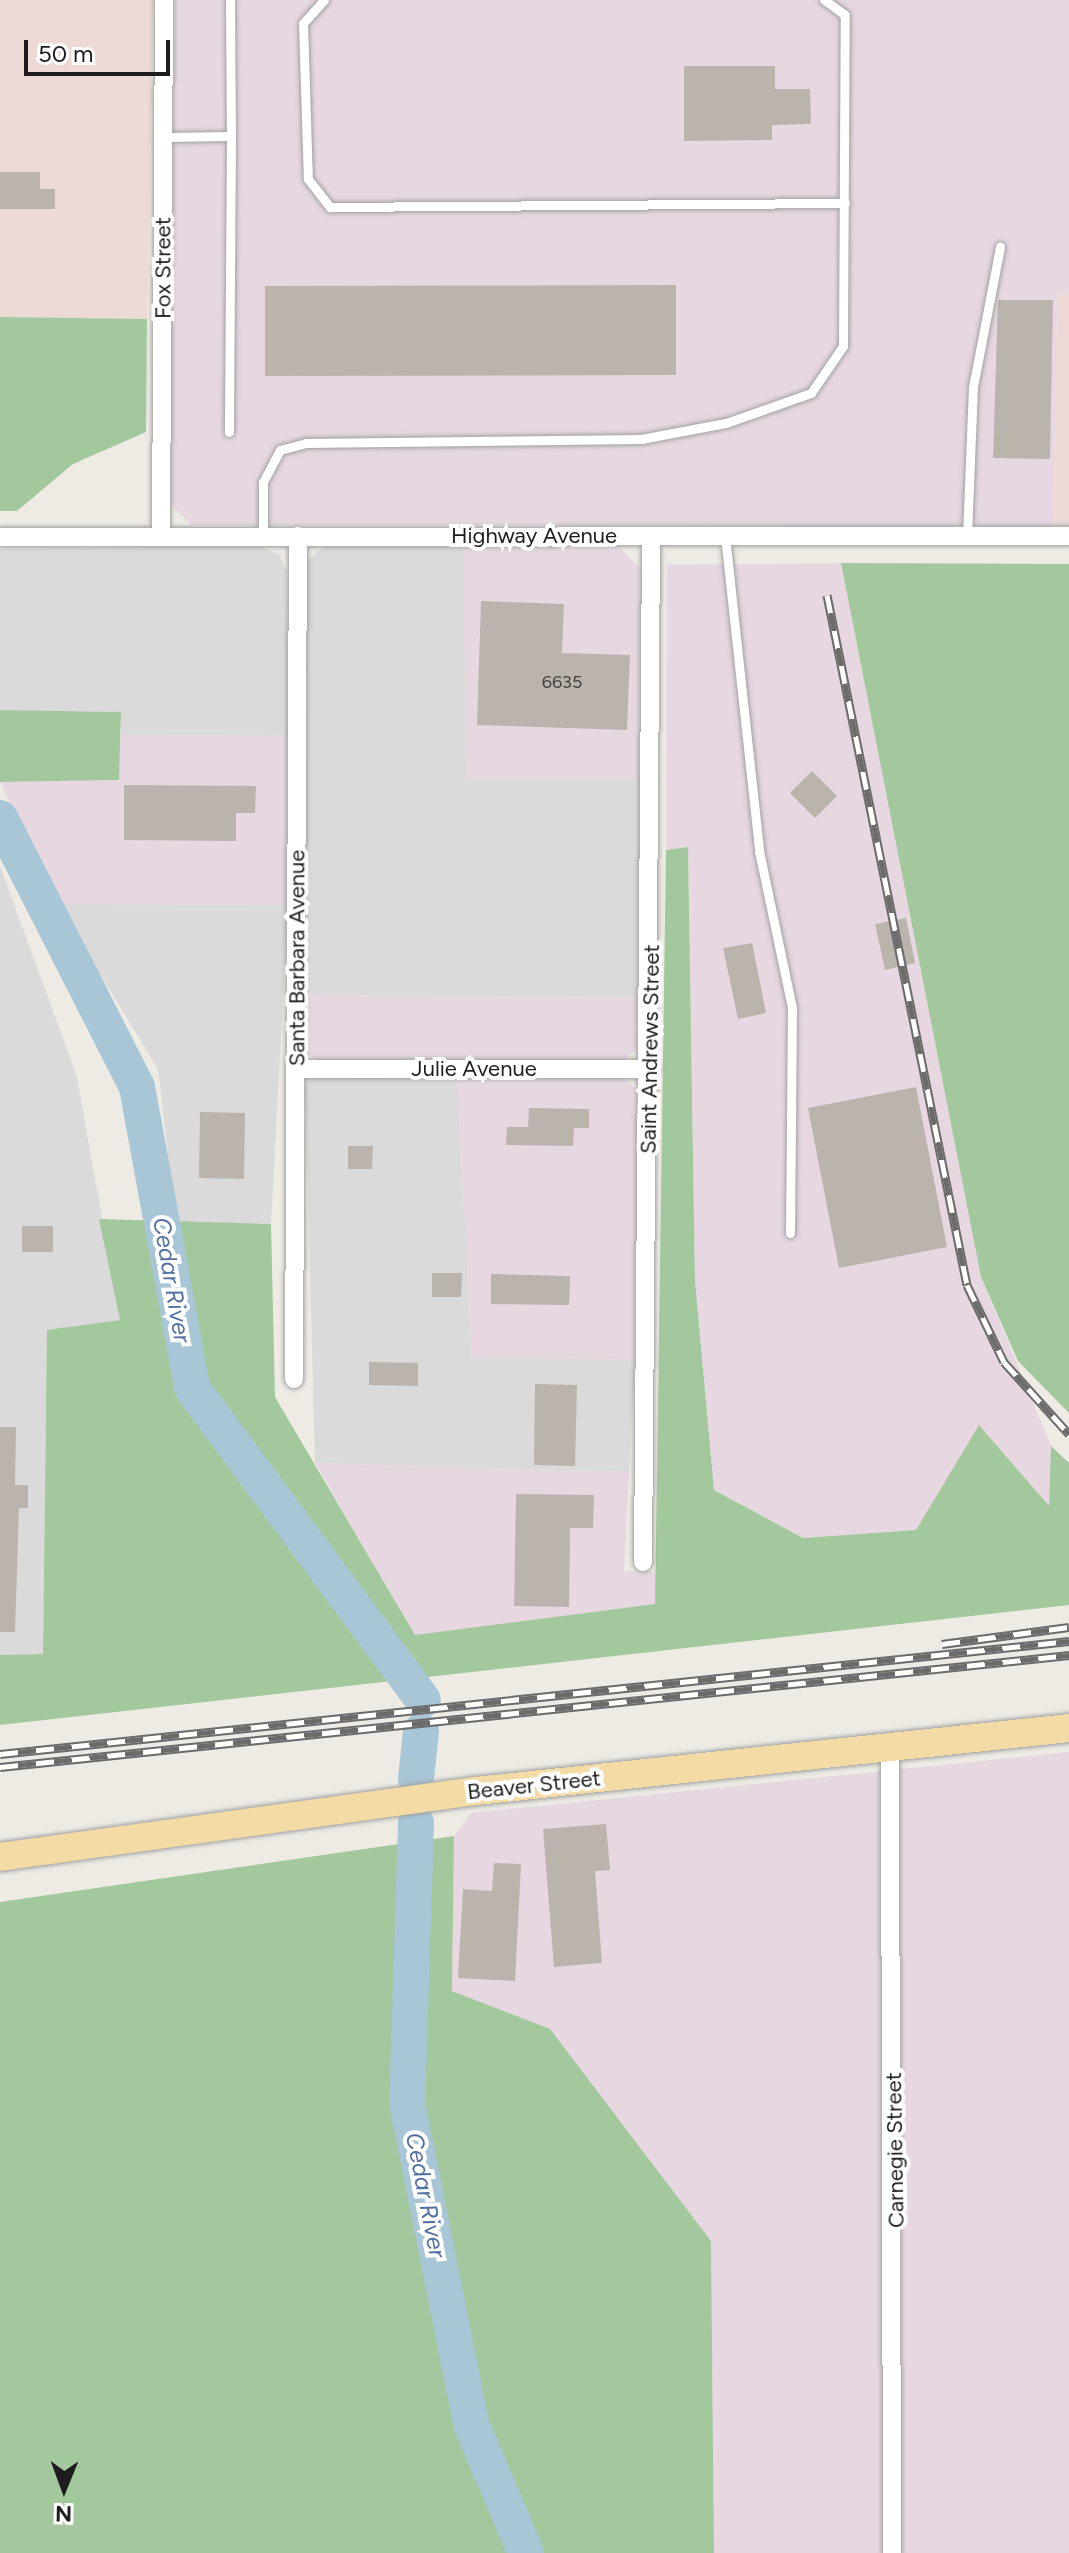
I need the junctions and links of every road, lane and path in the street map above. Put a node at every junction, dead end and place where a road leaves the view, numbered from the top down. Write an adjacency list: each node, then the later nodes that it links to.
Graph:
1 (164, 0): 6 (street, Fox Street)
2 (230, 0): 5 (lane)
3 (324, 0): 7 (lane)
4 (824, 0): 7 (lane)
5 (231, 136): 6 (lane); 9 (lane)
6 (164, 137): 10 (street, Fox Street)
7 (845, 203): 11 (lane)
8 (1000, 247): 15 (lane)
9 (229, 432)
10 (161, 536): 11 (street, Highway Avenue); 17 (street, Highway Avenue)
11 (263, 536): 12 (street, Highway Avenue)
12 (298, 536): 13 (street, Highway Avenue); 18 (street, Santa Barbara Avenue)
13 (651, 536): 14 (street, Highway Avenue); 19 (street, Saint Andrews Street)
14 (725, 536): 15 (street, Highway Avenue); 20 (lane)
15 (967, 536): 16 (street, Highway Avenue)
16 (1069, 536)
17 (0, 537)
18 (297, 1069): 19 (street, Julie Avenue); 21 (street, Santa Barbara Avenue)
19 (650, 1069): 22 (street, Saint Andrews Street)
20 (790, 1233)
21 (294, 1379)
22 (643, 1562)
23 (1069, 1728): 24 (main road, Beaver Street)
24 (890, 1747): 25 (main road, Beaver Street); 26 (street, Carnegie Street)
25 (0, 1857)
26 (892, 2553)

